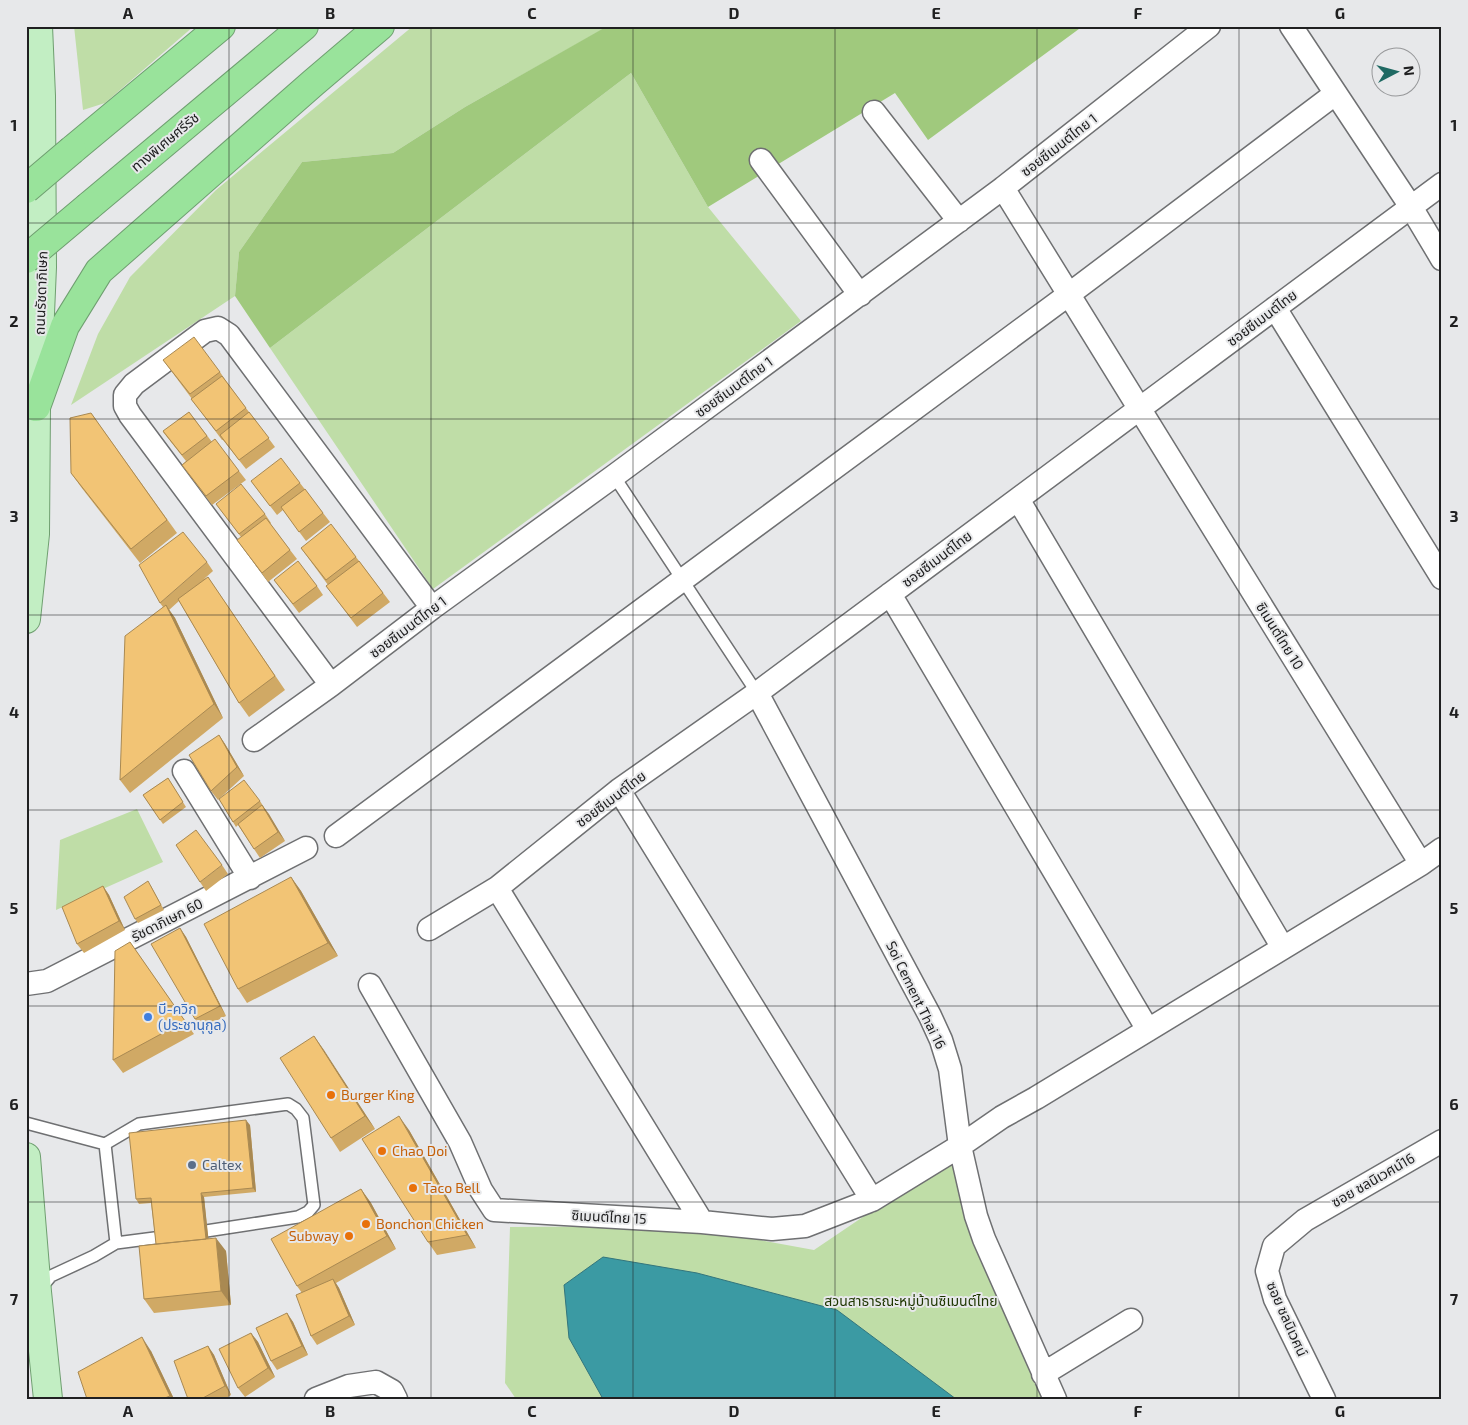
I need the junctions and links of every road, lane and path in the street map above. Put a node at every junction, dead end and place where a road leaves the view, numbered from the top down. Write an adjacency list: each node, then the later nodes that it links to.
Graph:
1 (38, 26): 20 (main road, ถนนรัชดาภิเษก)
2 (221, 26): 12 (highway, bridge)
3 (304, 26): 15 (highway, ทางพิเศษศรีรัช, bridge)
4 (380, 26): 20 (highway)
5 (1209, 26): 11 (street, ซอยซีเมนต์ไทย 1)
6 (1291, 26): 7 (street)
7 (1336, 94): 13 (street); 18 (street)
8 (874, 112): 14 (street)
9 (762, 160): 17 (street)
10 (1442, 184): 13 (street, ซอยซีเมนต์ไทย)
11 (1003, 188): 14 (street, ซอยซีเมนต์ไทย 1); 18 (street, ซิเมนต์ไทย 10)
12 (26, 189)
13 (1411, 207): 16 (street); 19 (street, ซอยซีเมนต์ไทย)
14 (959, 221): 17 (street, ซอยซีเมนต์ไทย 1)
15 (26, 259)
16 (1442, 259)
17 (860, 295): 22 (street, ซอยซีเมนต์ไทย 1)
18 (1068, 295): 21 (street, ซิเมนต์ไทย 10); 25 (street)
19 (1275, 308): 21 (street, ซอยซีเมนต์ไทย); 24 (street)
20 (36, 407): 28 (main road, ถนนรัชดาภิเษก)
21 (1139, 409): 23 (street, ซอยซีเมนต์ไทย); 37 (street, ซิเมนต์ไทย 10)
22 (614, 476): 25 (lane); 27 (street, ซอยซีเมนต์ไทย 1)
23 (1018, 499): 26 (street, ซอยซีเมนต์ไทย); 41 (street)
24 (1442, 578)
25 (682, 580): 30 (lane); 34 (street)
26 (890, 594): 30 (street, ซอยซีเมนต์ไทย); 44 (street)
27 (432, 608): 29 (street, ซอยซีเมนต์ไทย 1); 29 (street)
28 (26, 619)
29 (331, 685): 31 (street, ซอยซีเมนต์ไทย 1)
30 (757, 694): 33 (street, ซอยซีเมนต์ไทย); 48 (street, Soi Cement Thai 16)
31 (254, 740)
32 (184, 770): 38 (street)
33 (620, 790): 39 (street, ซอยซีเมนต์ไทย); 50 (street)
34 (336, 836)
35 (306, 848): 38 (street, รัชดาภิเษก 60)
36 (1442, 849): 37 (street, ซิเมนต์ไทย 15)
37 (1421, 864): 41 (street, ซิเมนต์ไทย 15)
38 (250, 878): 42 (street, รัชดาภิเษก 60)
39 (497, 888): 40 (street, ซอยซีเมนต์ไทย); 52 (street)
40 (429, 928)
41 (1283, 948): 44 (street, ซิเมนต์ไทย 15)
42 (26, 984)
43 (370, 985): 52 (street, ซิเมนต์ไทย 15)
44 (1148, 1030): 48 (street, ซิเมนต์ไทย 15)
45 (26, 1123): 47 (lane)
46 (1442, 1141): 51 (street, ซอย ชลนิเวศน์16)
47 (105, 1144): 53 (lane); 53 (lane)
48 (960, 1146): 50 (street, ซิเมนต์ไทย 15); 56 (street, Soi Cement Thai 16)
49 (26, 1157): 54 (main road)
50 (872, 1200): 52 (street, ซิเมนต์ไทย 15)
51 (1305, 1220): 61 (street, ซอย ชลนิเวศน์)
52 (702, 1222)
53 (116, 1243): 54 (lane)
54 (37, 1292): 57 (main road)
55 (1131, 1320): 56 (street)
56 (1043, 1374): 60 (street, Soi Cement Thai 16)
57 (48, 1399)
58 (316, 1399): 59 (street)
59 (396, 1399)
60 (1055, 1399)
61 (1324, 1399)

